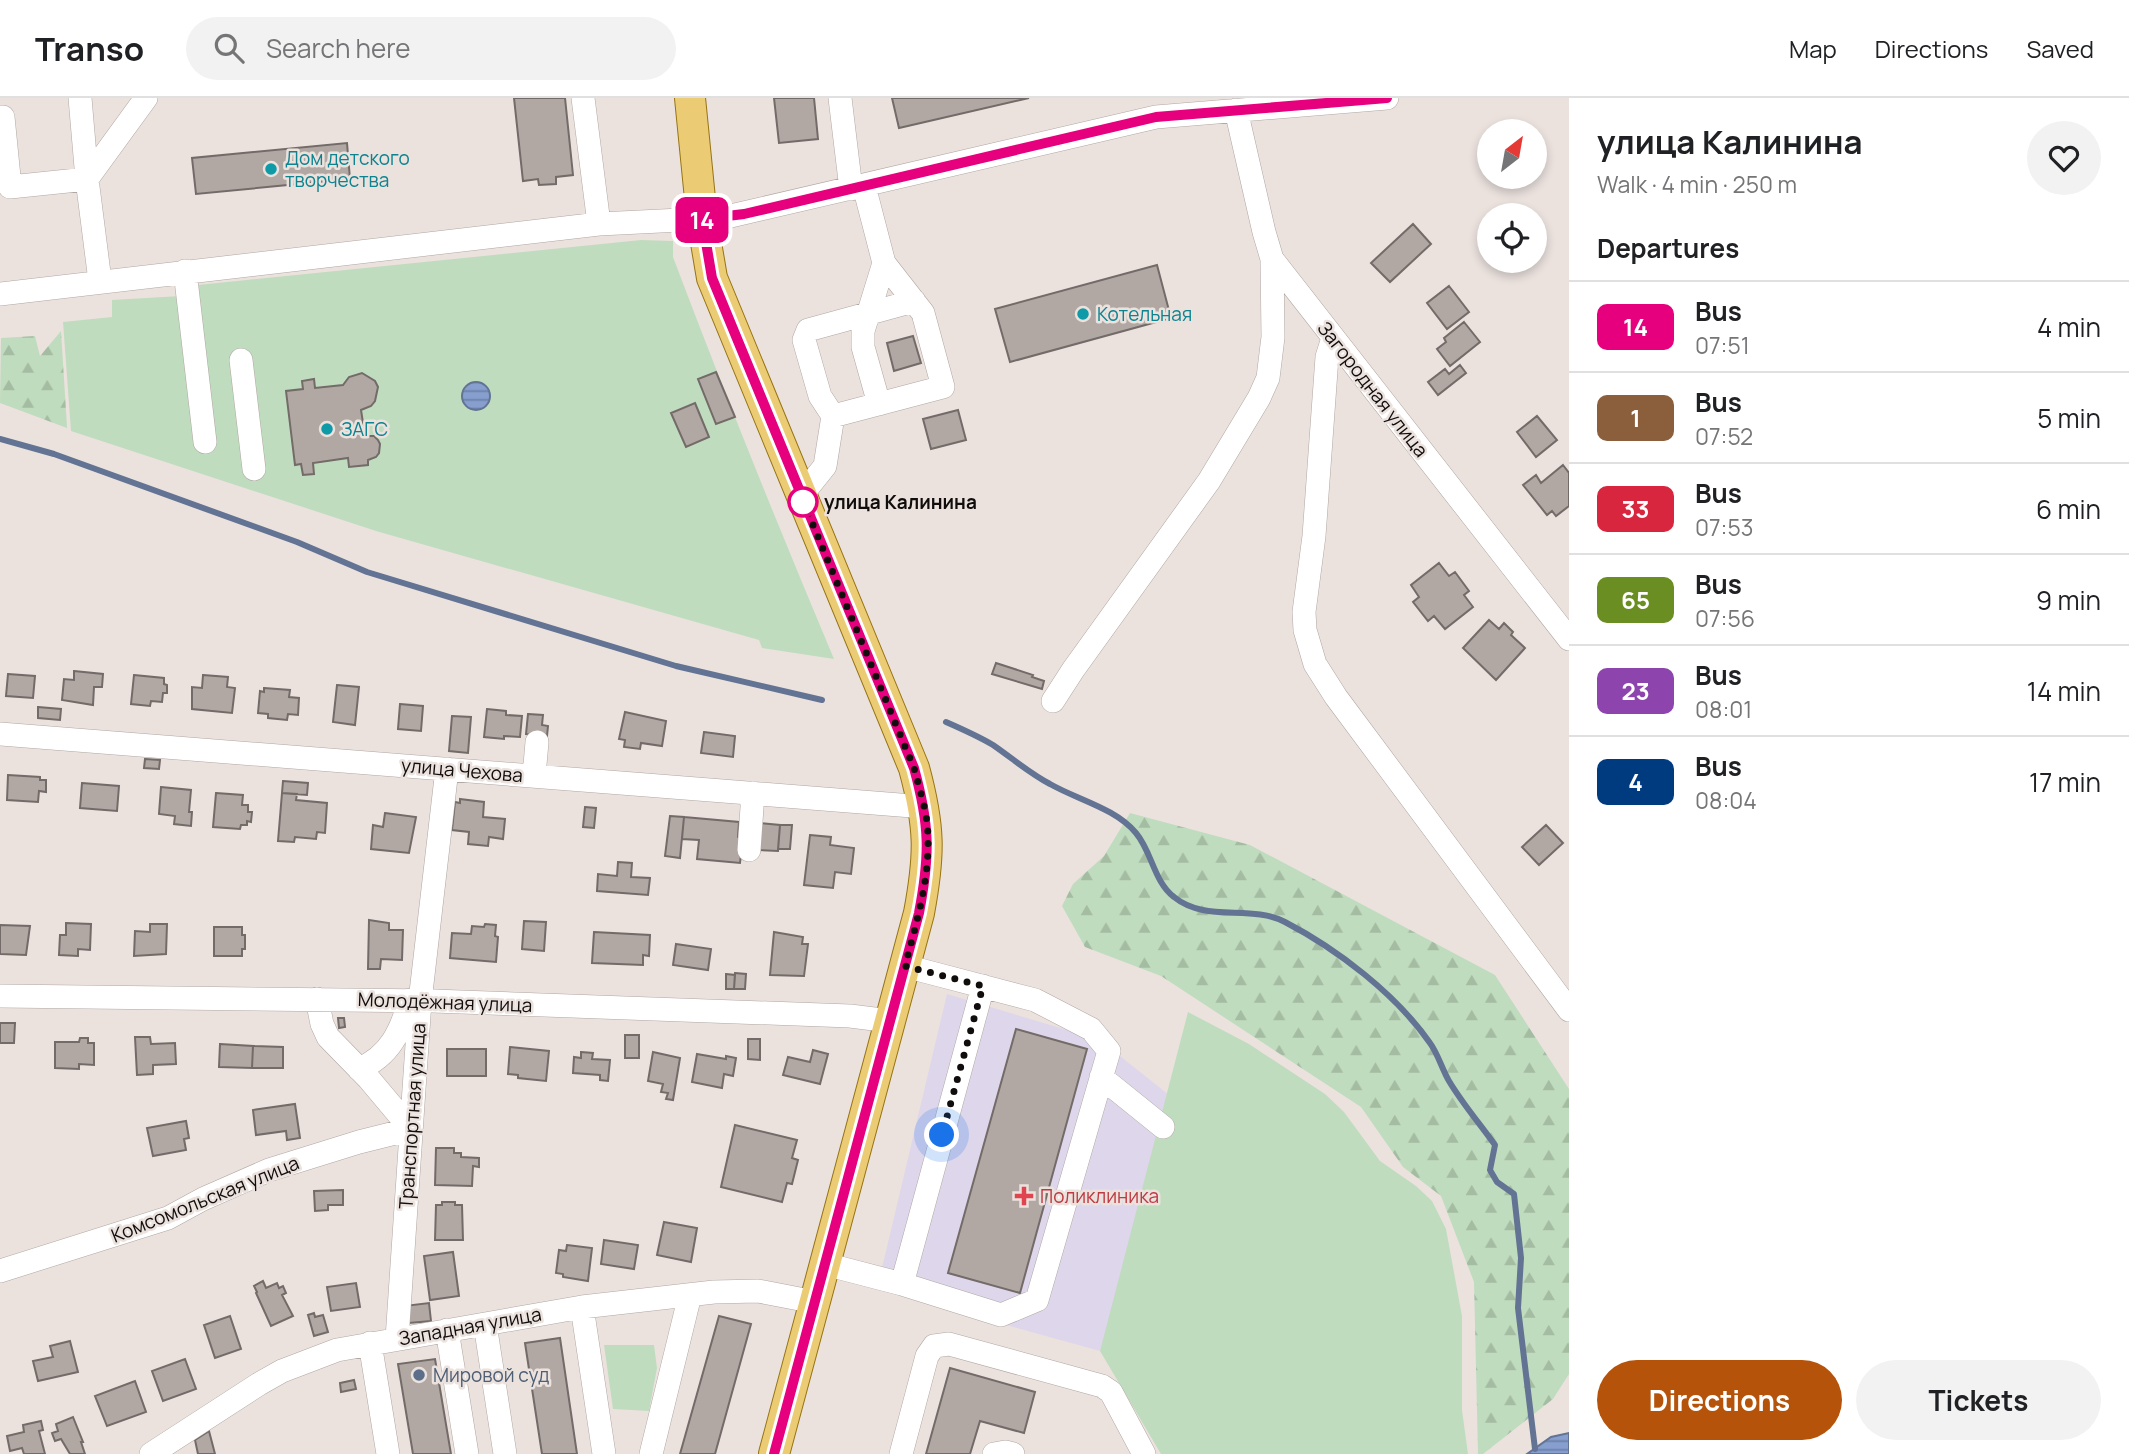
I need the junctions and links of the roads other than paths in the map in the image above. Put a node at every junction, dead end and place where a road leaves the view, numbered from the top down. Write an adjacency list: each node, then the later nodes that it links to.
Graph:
1 (80, 98): 11 (street)
2 (146, 98): 11 (street)
3 (583, 98): 14 (street)
4 (690, 98): 13 (main road)
5 (840, 98): 12 (street)
6 (1387, 98): 7 (street)
7 (1264, 103): 9 (street)
8 (1154, 107): 9 (street); 12 (street)
9 (1236, 110): 15 (street, Загородная улица)
10 (0, 117): 11 (street)
11 (87, 179): 18 (street)
12 (858, 187): 13 (street); 16 (street)
13 (702, 219): 14 (street); 28 (main road)
14 (599, 224): 17 (street)
15 (1272, 259): 22 (street, Загородная улица); 30 (street)
16 (884, 262): 20 (street); 21 (street)
17 (185, 271): 18 (street); 26 (street)
18 (100, 281): 19 (street)
19 (0, 294)
20 (914, 301): 21 (street); 24 (street)
21 (868, 314): 24 (street); 25 (street)
22 (1333, 338): 29 (street, Загородная улица); 43 (street)
23 (241, 360): 27 (street)
24 (879, 404): 25 (street)
25 (833, 416): 28 (street)
26 (205, 442)
27 (254, 468)
28 (801, 496): 36 (main road)
29 (1569, 639)
30 (1053, 701)
31 (0, 734): 33 (street, улица Чехова)
32 (537, 742): 34 (street)
33 (447, 769): 34 (street, улица Чехова); 42 (street, Транспортная улица)
34 (534, 776): 35 (street, улица Чехова)
35 (753, 793): 36 (street, улица Чехова); 37 (street)
36 (925, 807): 38 (main road)
37 (749, 850)
38 (905, 966): 39 (street); 44 (main road)
39 (983, 986): 47 (street); 54 (street)
40 (0, 996): 41 (street, Молодёжная улица)
41 (317, 999): 42 (street, Молодёжная улица); 46 (street)
42 (415, 1001): 44 (street, Молодёжная улица); 45 (street); 50 (street, Транспортная улица)
43 (1569, 1010)
44 (890, 1021): 52 (main road)
45 (383, 1055): 46 (street); 48 (street)
46 (359, 1069): 48 (street)
47 (1101, 1077): 49 (street); 54 (street)
48 (380, 1094): 50 (street); 51 (street)
49 (1163, 1127)
50 (411, 1129): 51 (street, Комсомольская улица); 60 (street, Транспортная улица)
51 (388, 1135): 53 (street, Комсомольская улица)
52 (825, 1264): 54 (street); 56 (main road)
53 (0, 1271)
54 (902, 1284)
55 (690, 1295): 56 (street, Западная улица); 57 (street, Западная улица); 68 (street)
56 (815, 1302): 69 (main road)
57 (582, 1307): 58 (street, Западная улица); 67 (street)
58 (485, 1324): 59 (street, Западная улица); 66 (street)
59 (447, 1330): 60 (street, Западная улица); 65 (street)
60 (397, 1339): 61 (street, Западная улица)
61 (370, 1343): 63 (street, Западная улица); 64 (street)
62 (1138, 1449): 70 (street)
63 (151, 1454)
64 (388, 1454)
65 (467, 1454)
66 (505, 1454)
67 (604, 1454)
68 (651, 1454)
69 (774, 1454)
70 (901, 1454)
71 (995, 1454): 72 (street)
72 (1013, 1454)

